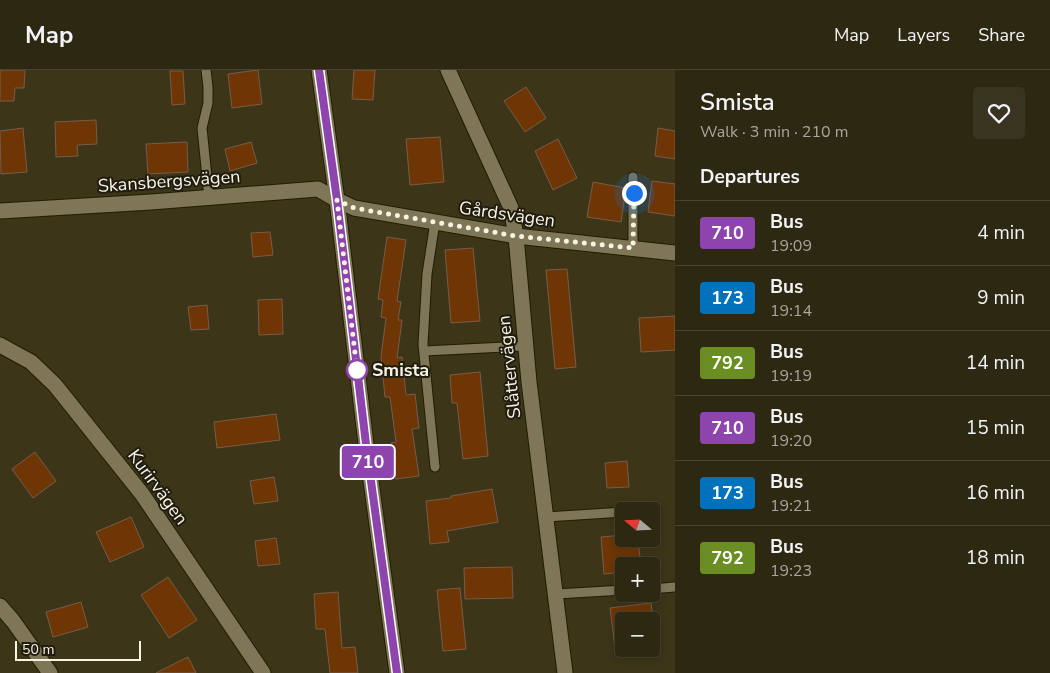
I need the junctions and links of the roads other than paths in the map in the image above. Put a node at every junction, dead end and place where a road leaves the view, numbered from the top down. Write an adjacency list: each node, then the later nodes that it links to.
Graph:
1 (206, 70): 5 (lane)
2 (320, 70): 6 (street)
3 (448, 70): 9 (street, Slåttervägen)
4 (633, 177): 10 (lane)
5 (208, 197): 6 (street, Skansbergsvägen); 7 (street, Skansbergsvägen)
6 (337, 200): 8 (street, Gårdsvägen); 25 (street)
7 (0, 211)
8 (436, 222): 9 (street, Gårdsvägen); 14 (lane)
9 (516, 236): 10 (street, Gårdsvägen); 13 (street, Slåttervägen)
10 (633, 248): 11 (street, Gårdsvägen)
11 (675, 253)
12 (0, 345): 24 (street, Kurirvägen)
13 (526, 346): 14 (lane); 17 (street, Slåttervägen)
14 (424, 351): 15 (lane)
15 (435, 467)
16 (615, 513): 17 (lane)
17 (546, 517): 21 (street, Slåttervägen)
18 (675, 587): 19 (lane)
19 (660, 588)
20 (615, 591): 21 (lane)
21 (556, 594): 26 (street, Slåttervägen)
22 (0, 606): 23 (street)
23 (50, 673)
24 (263, 673)
25 (397, 673)
26 (565, 673)

